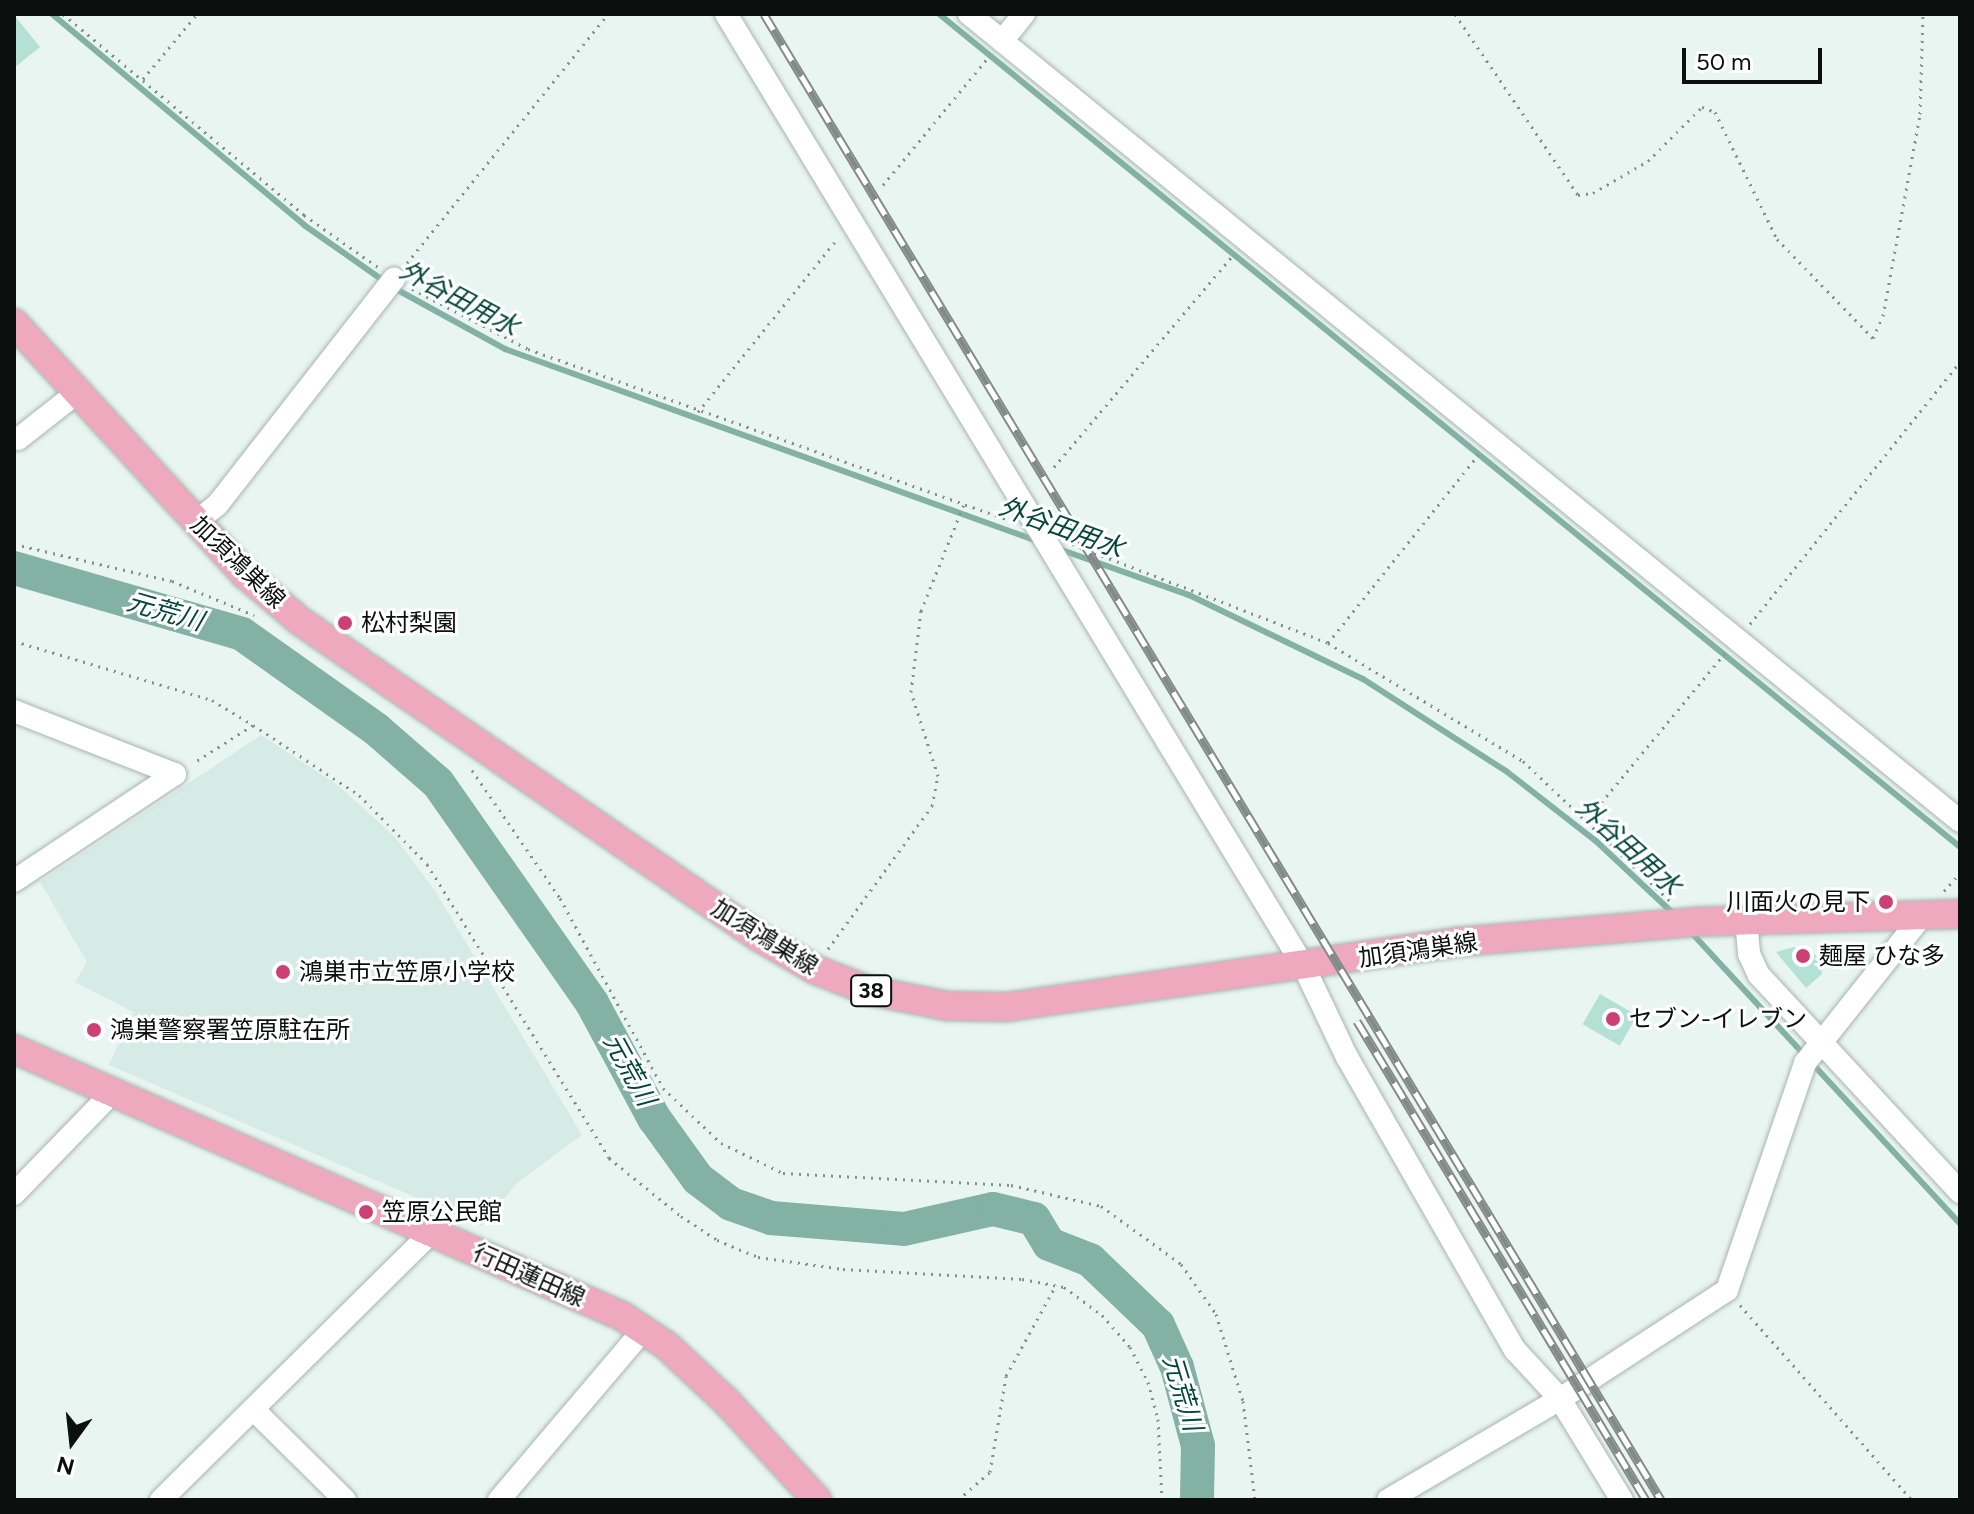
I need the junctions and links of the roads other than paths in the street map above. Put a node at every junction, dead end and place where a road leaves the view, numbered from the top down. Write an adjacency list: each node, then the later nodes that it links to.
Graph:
1 (726, 14): 16 (street)
2 (969, 14): 4 (street)
3 (1024, 14): 4 (street)
4 (1002, 41): 11 (street)
5 (394, 279): 9 (street)
6 (14, 323): 7 (main road, 加須鴻巣線 / 38)
7 (78, 392): 8 (street); 9 (main road, 加須鴻巣線 / 38)
8 (18, 439)
9 (196, 522): 16 (main road, 加須鴻巣線 / 38)
10 (14, 711): 12 (street)
11 (1960, 821)
12 (14, 881)
13 (1960, 914): 14 (main road, 加須鴻巣線 / 38)
14 (1922, 916): 15 (main road, 加須鴻巣線 / 38); 17 (street)
15 (1746, 919): 16 (main road, 加須鴻巣線 / 38); 17 (street)
16 (1304, 967): 24 (street)
17 (1819, 1040): 20 (street); 24 (street)
18 (14, 1049): 19 (main road, 行田蓮田線)
19 (111, 1094): 21 (street); 22 (main road, 行田蓮田線)
20 (1960, 1192)
21 (14, 1194)
22 (432, 1232): 23 (main road, 行田蓮田線); 25 (street)
23 (643, 1330): 26 (main road, 行田蓮田線); 29 (street)
24 (1560, 1399): 30 (street); 31 (street)
25 (254, 1410): 27 (street); 28 (street)
26 (815, 1499)
27 (161, 1500)
28 (345, 1500)
29 (499, 1500)
30 (1388, 1500)
31 (1622, 1500)

